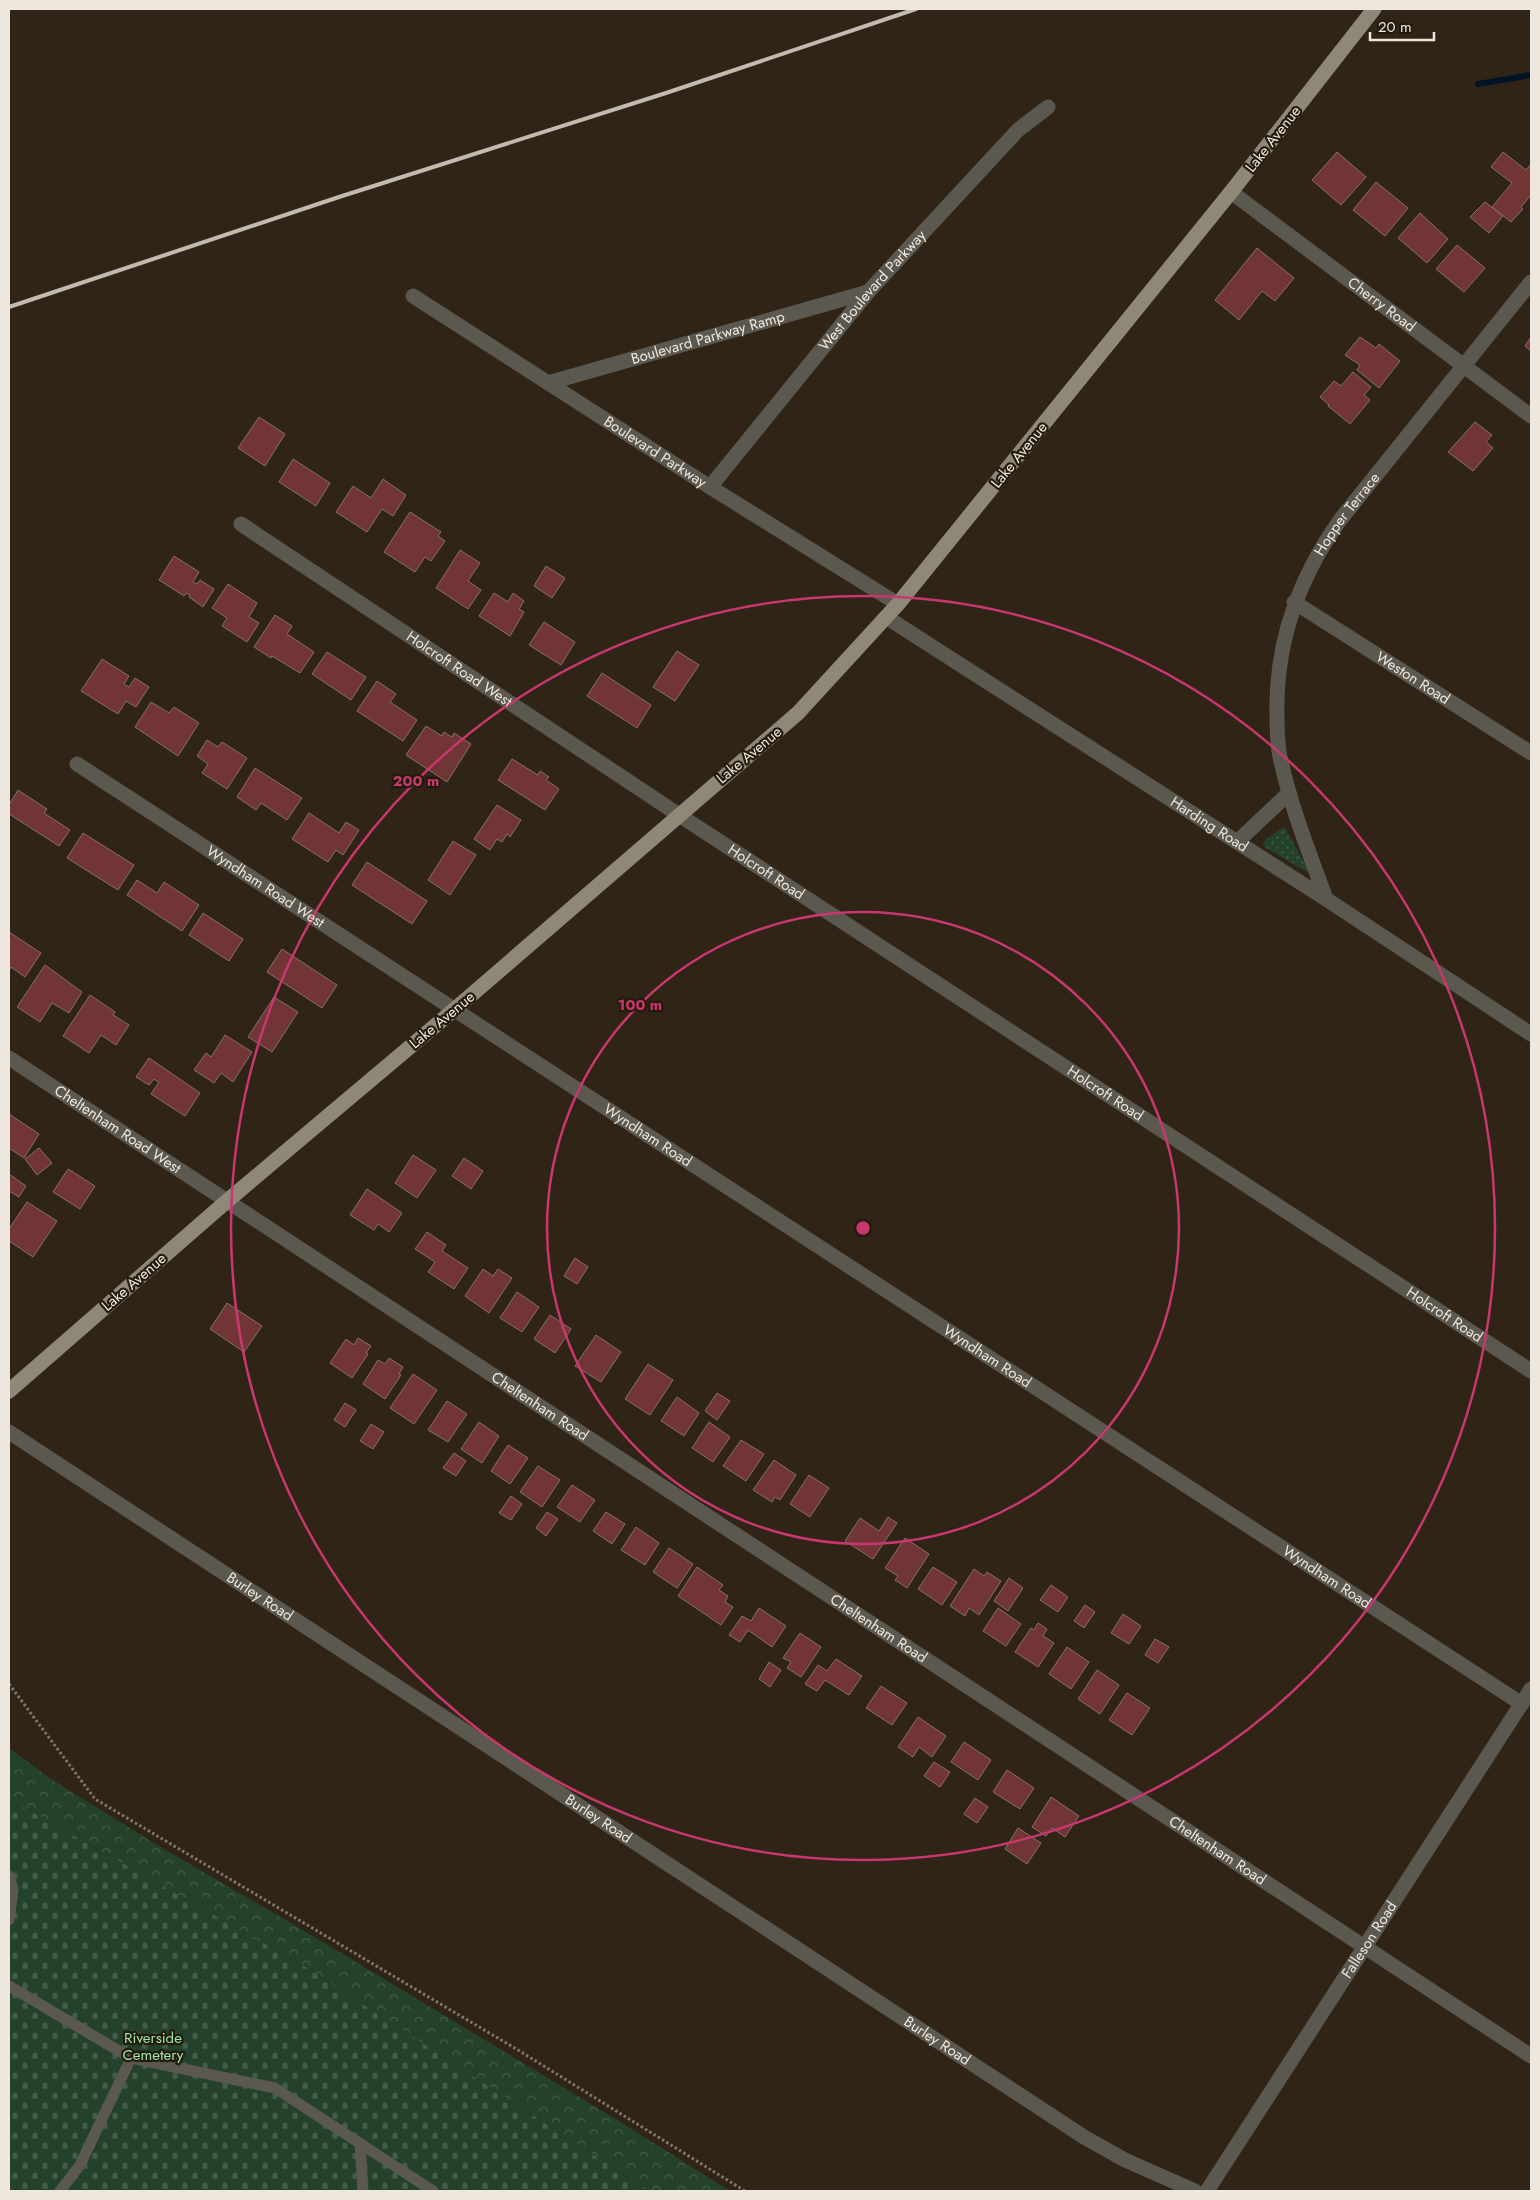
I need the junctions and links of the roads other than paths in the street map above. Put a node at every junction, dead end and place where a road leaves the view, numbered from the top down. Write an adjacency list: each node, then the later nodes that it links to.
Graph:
1 (1374, 9): 3 (main road, Lake Avenue)
2 (1048, 107): 5 (street, West Boulevard Parkway)
3 (1231, 192): 7 (street, Cherry Road); 13 (main road, Lake Avenue)
4 (1531, 282): 7 (street, Hopper Terrace)
5 (868, 292): 8 (street, Boulevard Parkway Ramp); 10 (street, West Boulevard Parkway)
6 (413, 296): 8 (street, Boulevard Parkway)
7 (1464, 367): 9 (street, Cherry Road); 12 (street, Hopper Terrace)
8 (548, 383): 10 (street, Boulevard Parkway)
9 (1531, 416)
10 (710, 487): 13 (street, Boulevard Parkway)
11 (240, 524): 18 (street, Holcroft Road West)
12 (1294, 602): 15 (street, Weston Road); 17 (street, Hopper Terrace)
13 (898, 604): 14 (main road, Lake Avenue)
14 (886, 617): 18 (main road, Lake Avenue); 19 (street, Harding Road)
15 (1531, 753)
16 (77, 764): 21 (street, Wyndham Road West)
17 (1289, 793): 19 (street); 20 (street, Hopper Terrace)
18 (679, 815): 21 (main road, Lake Avenue); 25 (street, Holcroft Road)
19 (1236, 842): 20 (street, Harding Road)
20 (1326, 899): 22 (street, Harding Road)
21 (455, 1009): 24 (main road, Lake Avenue); 29 (street, Wyndham Road)
22 (1531, 1034)
23 (9, 1058): 24 (street, Cheltenham Road West)
24 (227, 1201): 26 (main road, Lake Avenue); 32 (street, Cheltenham Road)
25 (1531, 1371)
26 (9, 1390)
27 (9, 1432): 40 (street, Burley Road)
28 (1531, 1689): 29 (street, Falleson Road)
29 (1522, 1704): 32 (street, Falleson Road)
30 (9, 1876): 31 (lane)
31 (9, 1920)
32 (1366, 1947): 34 (street, Cheltenham Road); 41 (street, Falleson Road)
33 (9, 1986): 35 (lane)
34 (1531, 2056)
35 (131, 2058): 36 (lane); 37 (lane)
36 (360, 2143): 38 (lane); 39 (lane)
37 (60, 2191)
38 (364, 2191)
39 (433, 2191)
40 (1195, 2191)
41 (1207, 2191)

